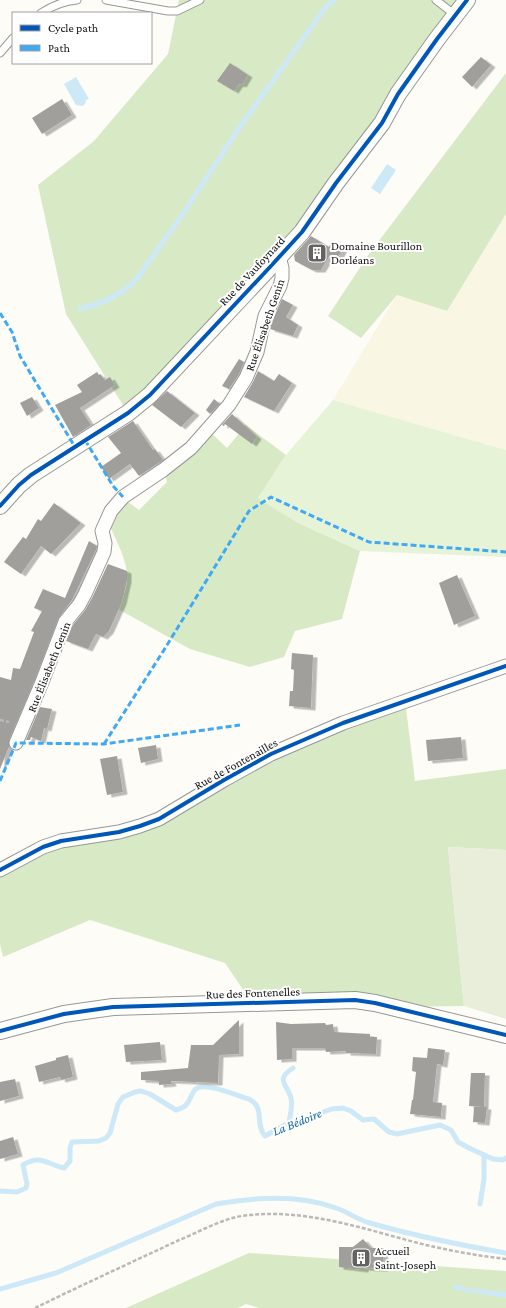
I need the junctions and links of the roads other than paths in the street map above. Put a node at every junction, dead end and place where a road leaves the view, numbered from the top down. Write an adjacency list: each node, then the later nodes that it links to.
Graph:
1 (77, 0): 6 (lane)
2 (106, 0): 3 (lane)
3 (200, 0)
4 (436, 0): 7 (lane)
5 (467, 0): 7 (street, Rue de Vaufoynard)
6 (43, 12)
7 (455, 16): 10 (street, Rue de Vaufoynard)
8 (12, 39): 9 (lane)
9 (0, 53)
10 (279, 257): 11 (street, Rue de Vaufoynard); 13 (street, Rue Élisabeth Genin)
11 (0, 506)
12 (506, 666): 14 (street, Rue de Fontenailles)
13 (16, 743)
14 (0, 870)
15 (0, 1031): 16 (street, Rue des Fontenelles)
16 (506, 1035)

